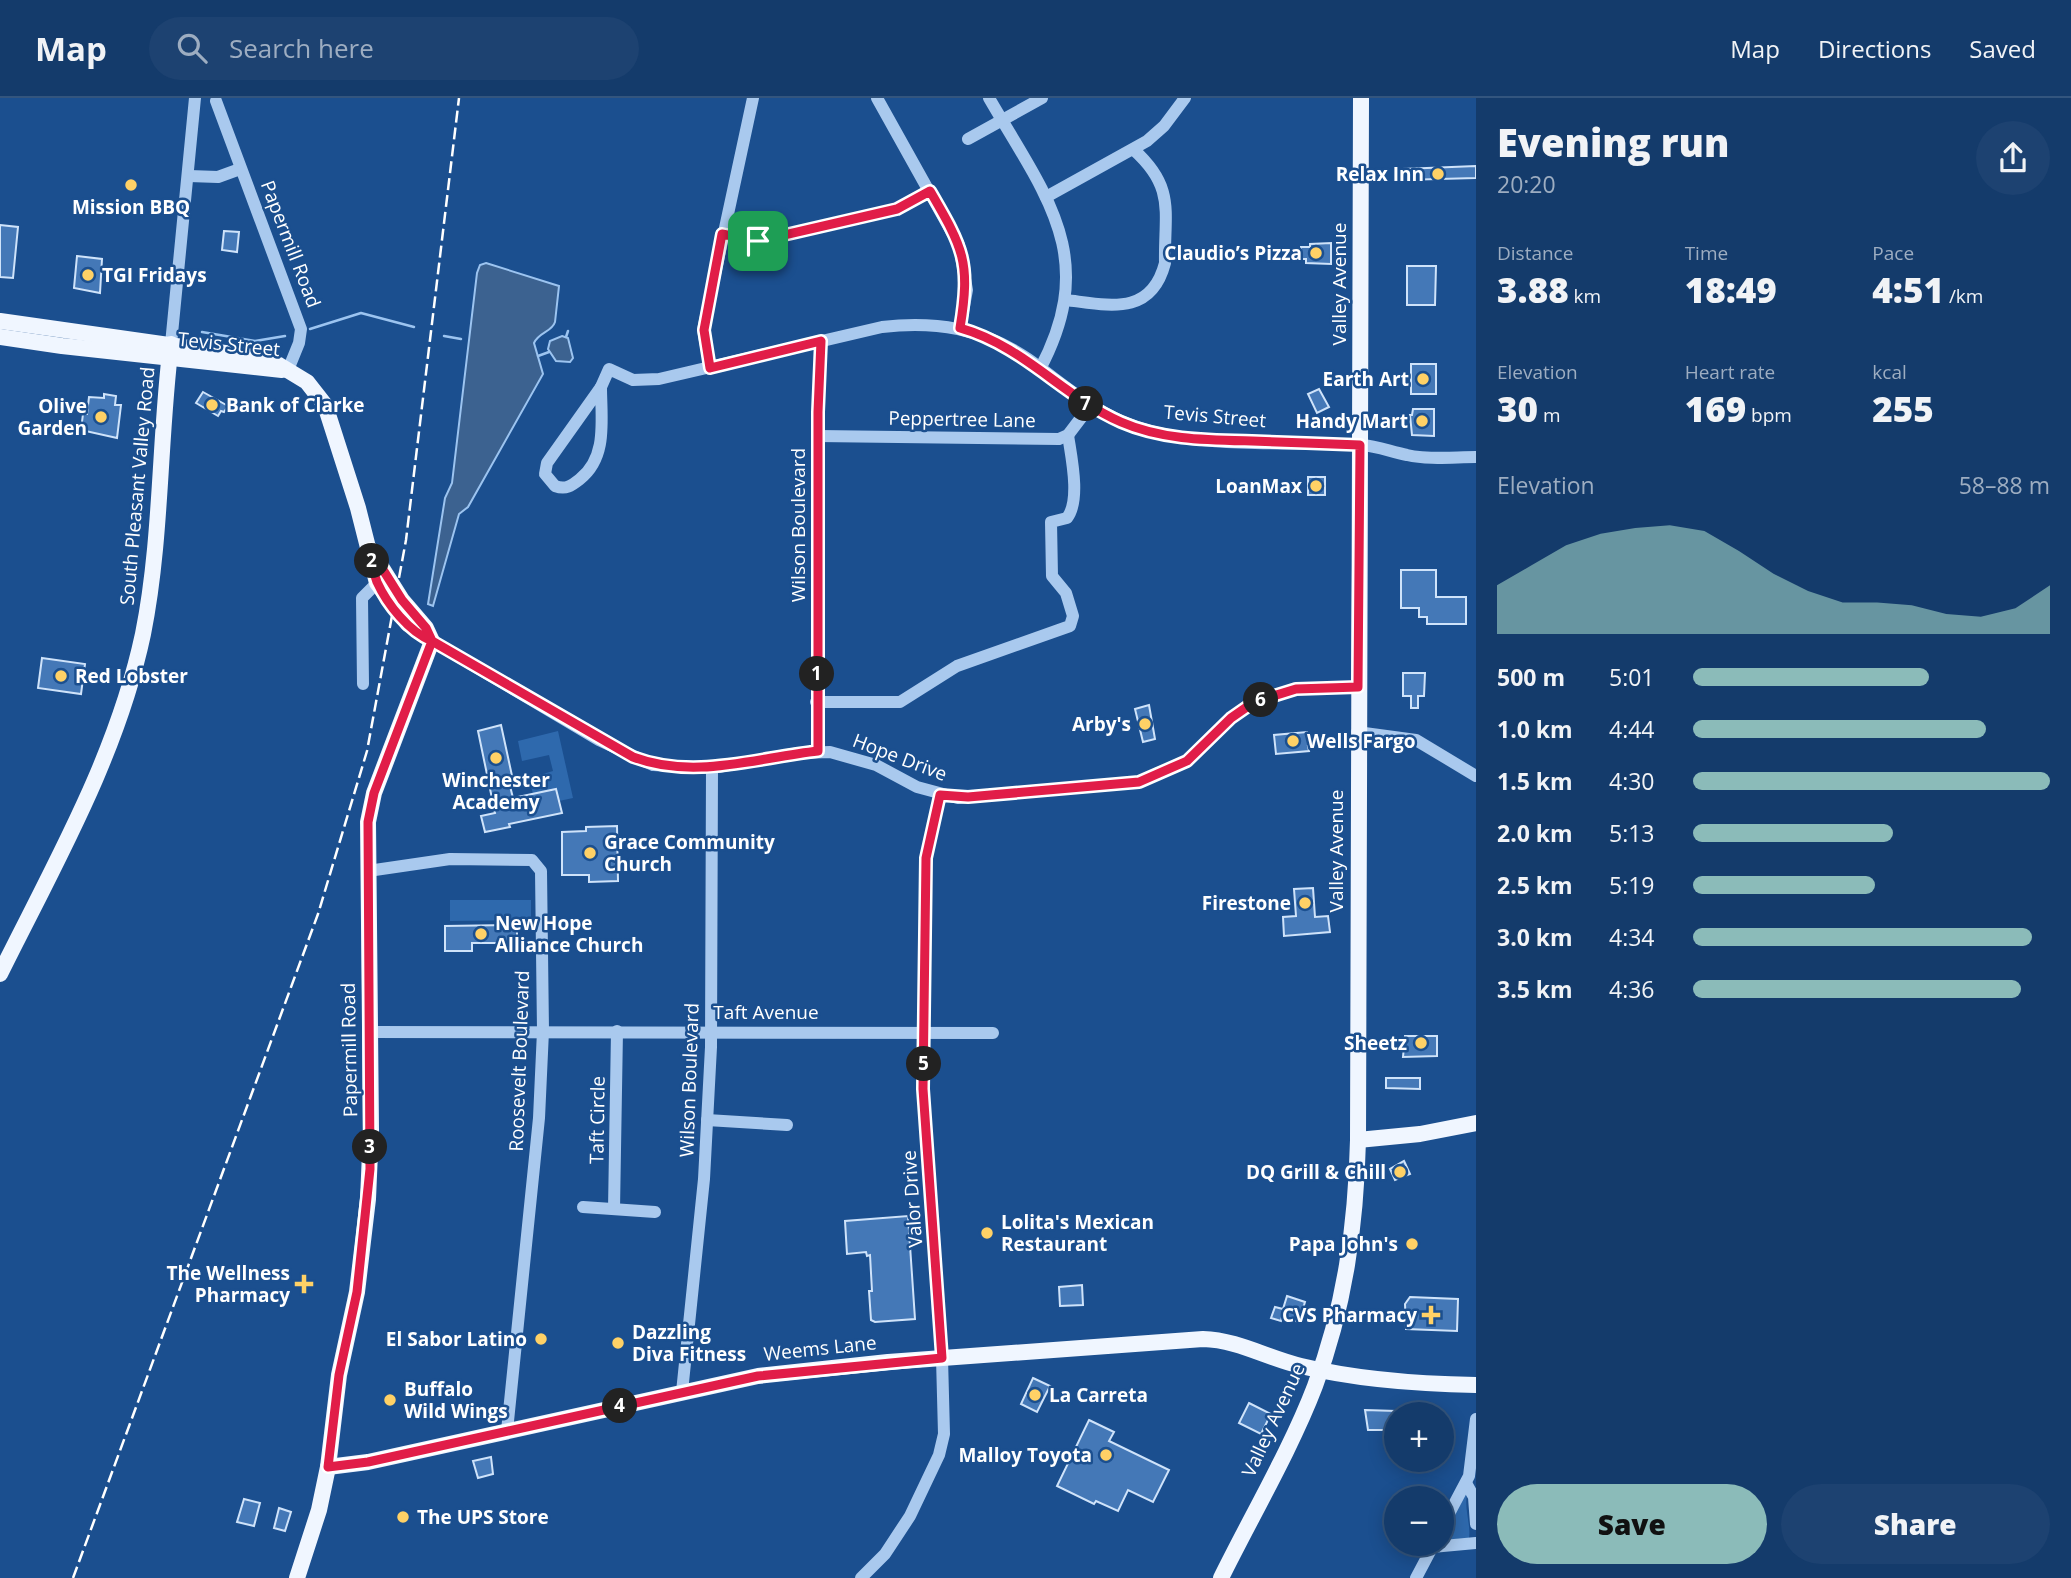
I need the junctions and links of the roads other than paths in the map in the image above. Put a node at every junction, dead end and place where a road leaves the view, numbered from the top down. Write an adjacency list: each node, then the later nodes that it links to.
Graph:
1 (195, 98): 13 (street, South Pleasant Valley Road)
2 (753, 98): 16 (street)
3 (877, 98): 14 (street)
4 (989, 98): 9 (street)
5 (1042, 98): 9 (street)
6 (1185, 98): 11 (street)
7 (1361, 98): 30 (main road, Valley Avenue)
8 (215, 101): 12 (street, Papermill Road)
9 (1003, 122): 10 (street); 15 (street)
10 (968, 139)
11 (1134, 150): 15 (street); 17 (street)
12 (240, 169): 13 (street); 25 (street, Papermill Road)
13 (189, 176): 22 (street, South Pleasant Valley Road)
14 (930, 191): 16 (street); 19 (street)
15 (1046, 197): 17 (street)
16 (722, 234): 23 (street)
17 (1066, 300): 24 (street)
18 (0, 321): 22 (main road, Tevis Street)
19 (960, 328): 21 (street, Tevis Street); 24 (street, Tevis Street)
20 (0, 337): 22 (main road, Tevis Street)
21 (821, 341): 23 (street, Tevis Street); 29 (street, Wilson Boulevard)
22 (170, 351): 25 (main road, Tevis Street); 44 (main road, South Pleasant Valley Road)
23 (710, 368): 26 (street, Tevis Street)
24 (1040, 369): 27 (street, Tevis Street)
25 (288, 370): 32 (main road)
26 (601, 387): 26 (street)
27 (1090, 406): 28 (street); 30 (street, Tevis Street)
28 (1068, 435): 29 (street, Peppertree Lane); 37 (street)
29 (818, 436): 37 (street, Wilson Boulevard)
30 (1360, 445): 31 (street, Tevis Street); 36 (main road, Valley Avenue)
31 (1476, 457)
32 (370, 549): 33 (main road); 34 (main road)
33 (377, 583): 34 (main road); 35 (street)
34 (432, 641): 40 (street, Hope Drive); 43 (main road, Papermill Road)
35 (363, 684)
36 (1358, 687): 38 (main road, Valley Avenue); 42 (street, Hope Drive)
37 (816, 702): 39 (street, Wilson Boulevard)
38 (1357, 732): 41 (street); 54 (main road, Valley Avenue)
39 (818, 751): 40 (street, Hope Drive); 42 (street, Hope Drive)
40 (712, 768): 47 (street, Wilson Boulevard)
41 (1476, 776)
42 (940, 795): 49 (street, Valor Drive)
43 (368, 871): 45 (street, Roosevelt Boulevard); 48 (main road, Papermill Road)
44 (0, 974)
45 (543, 1031): 46 (street, Taft Avenue); 48 (street, Taft Avenue); 63 (street, Roosevelt Boulevard)
46 (617, 1031): 47 (street, Taft Avenue); 56 (street, Taft Circle)
47 (711, 1031): 49 (street, Taft Avenue); 51 (street, Wilson Boulevard)
48 (370, 1032): 64 (main road, Papermill Road)
49 (924, 1032): 50 (street, Taft Avenue); 58 (street, Valor Drive)
50 (993, 1033)
51 (707, 1120): 53 (street); 61 (street, Wilson Boulevard)
52 (1476, 1123): 54 (main road)
53 (787, 1125)
54 (1358, 1140): 59 (main road, Valley Avenue)
55 (583, 1207): 56 (street)
56 (614, 1209): 57 (street)
57 (655, 1212)
58 (942, 1358): 59 (main road, Weems Lane); 61 (main road, Weems Lane); 72 (street, Valor Drive)
59 (1320, 1370): 60 (main road, Weems Lane); 73 (main road, Valley Avenue)
60 (1476, 1385)
61 (682, 1392): 63 (main road, Weems Lane)
62 (1476, 1419): 65 (street)
63 (507, 1431): 64 (main road, Weems Lane)
64 (328, 1467): 71 (main road, Papermill Road)
65 (1466, 1483): 66 (street); 67 (street)
66 (1454, 1505)
67 (1476, 1524)
68 (1476, 1543): 69 (street)
69 (1454, 1544)
70 (1427, 1556): 74 (street)
71 (297, 1578)
72 (861, 1578)
73 (1221, 1578)
74 (1416, 1578)

